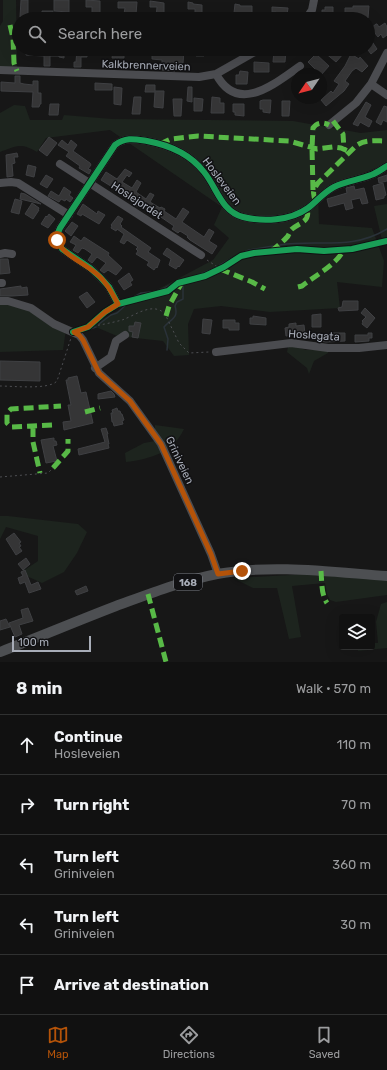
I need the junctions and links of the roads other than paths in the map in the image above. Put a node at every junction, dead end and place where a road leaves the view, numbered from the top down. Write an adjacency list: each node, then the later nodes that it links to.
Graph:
1 (314, 0): 2 (street)
2 (311, 12)
3 (387, 54): 8 (street)
4 (248, 56): 7 (street, Kalkbrennerveien)
5 (300, 66): 7 (street)
6 (0, 70): 7 (street, Kalkbrennerveien)
7 (216, 74)
8 (370, 84): 9 (street); 10 (street)
9 (387, 94)
10 (329, 125)
11 (60, 164): 14 (street, Hoslejordet)
12 (387, 166): 14 (street, Hosleveien)
13 (0, 183): 15 (street)
14 (90, 183): 15 (street, Hosleveien); 18 (street, Hoslejordet)
15 (68, 215): 20 (street, Hosleveien)
16 (0, 254): 17 (street)
17 (12, 254)
18 (201, 255)
19 (0, 301): 24 (street, Griniveien)
20 (118, 304)
21 (125, 335): 24 (street)
22 (387, 345): 23 (street, Hoslegata)
23 (216, 352)
24 (96, 368): 25 (street, Griniveien)
25 (218, 574): 26 (main road, 168); 27 (main road, 168)
26 (387, 576)
27 (0, 652)

